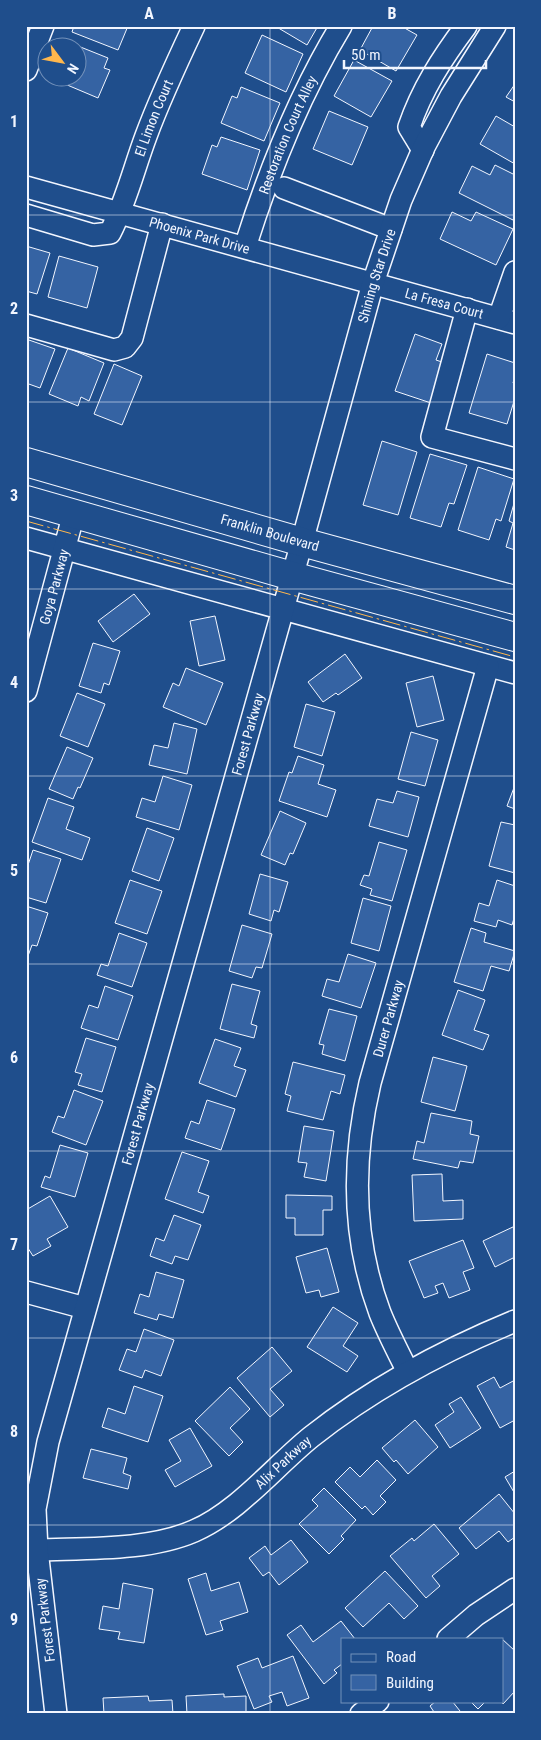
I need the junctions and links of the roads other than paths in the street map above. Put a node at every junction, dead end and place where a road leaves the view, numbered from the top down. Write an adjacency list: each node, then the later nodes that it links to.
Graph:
1 (43, 26): 6 (street)
2 (194, 26): 10 (street, El Limon Court)
3 (341, 26): 14 (street, Restoration Court Alley)
4 (466, 26): 7 (street)
5 (495, 26): 7 (street, Shining Star Drive)
6 (26, 70)
7 (423, 150): 13 (street, Shining Star Drive)
8 (26, 186): 10 (street, Phoenix Park Drive)
9 (284, 188): 13 (street)
10 (120, 213): 11 (street, El Limon Court); 12 (street, Phoenix Park Drive)
11 (26, 215)
12 (162, 224): 14 (street, Phoenix Park Drive); 19 (street)
13 (391, 229): 16 (street, Shining Star Drive)
14 (245, 247): 16 (street, Phoenix Park Drive)
15 (515, 272): 18 (street)
16 (373, 283): 17 (street, La Fresa Court); 25 (street, Shining Star Drive)
17 (467, 309): 18 (street, La Fresa Court); 20 (street)
18 (507, 321)
19 (26, 325)
20 (515, 459)
21 (26, 462): 25 (main road, Franklin Boulevard)
22 (26, 500): 23 (main road)
23 (74, 513): 26 (street, Goya Parkway); 27 (main road)
24 (26, 538): 26 (street)
25 (302, 542): 27 (street, Forest Parkway); 28 (main road, Franklin Boulevard)
26 (65, 549): 29 (street); 33 (street, Goya Parkway)
27 (292, 576): 29 (street, Forest Parkway); 30 (main road)
28 (515, 600)
29 (282, 610): 31 (street); 35 (street, Forest Parkway)
30 (515, 637)
31 (488, 666): 32 (street); 37 (street, Durer Parkway)
32 (515, 673)
33 (26, 691)
34 (26, 1292): 35 (street)
35 (85, 1308): 38 (street, Forest Parkway)
36 (515, 1321): 37 (street, Alix Parkway)
37 (408, 1372): 38 (street, Alix Parkway)
38 (37, 1550): 42 (street, Forest Parkway)
39 (515, 1589): 40 (street)
40 (449, 1638)
41 (377, 1702): 43 (street)
42 (56, 1714)
43 (361, 1714)

